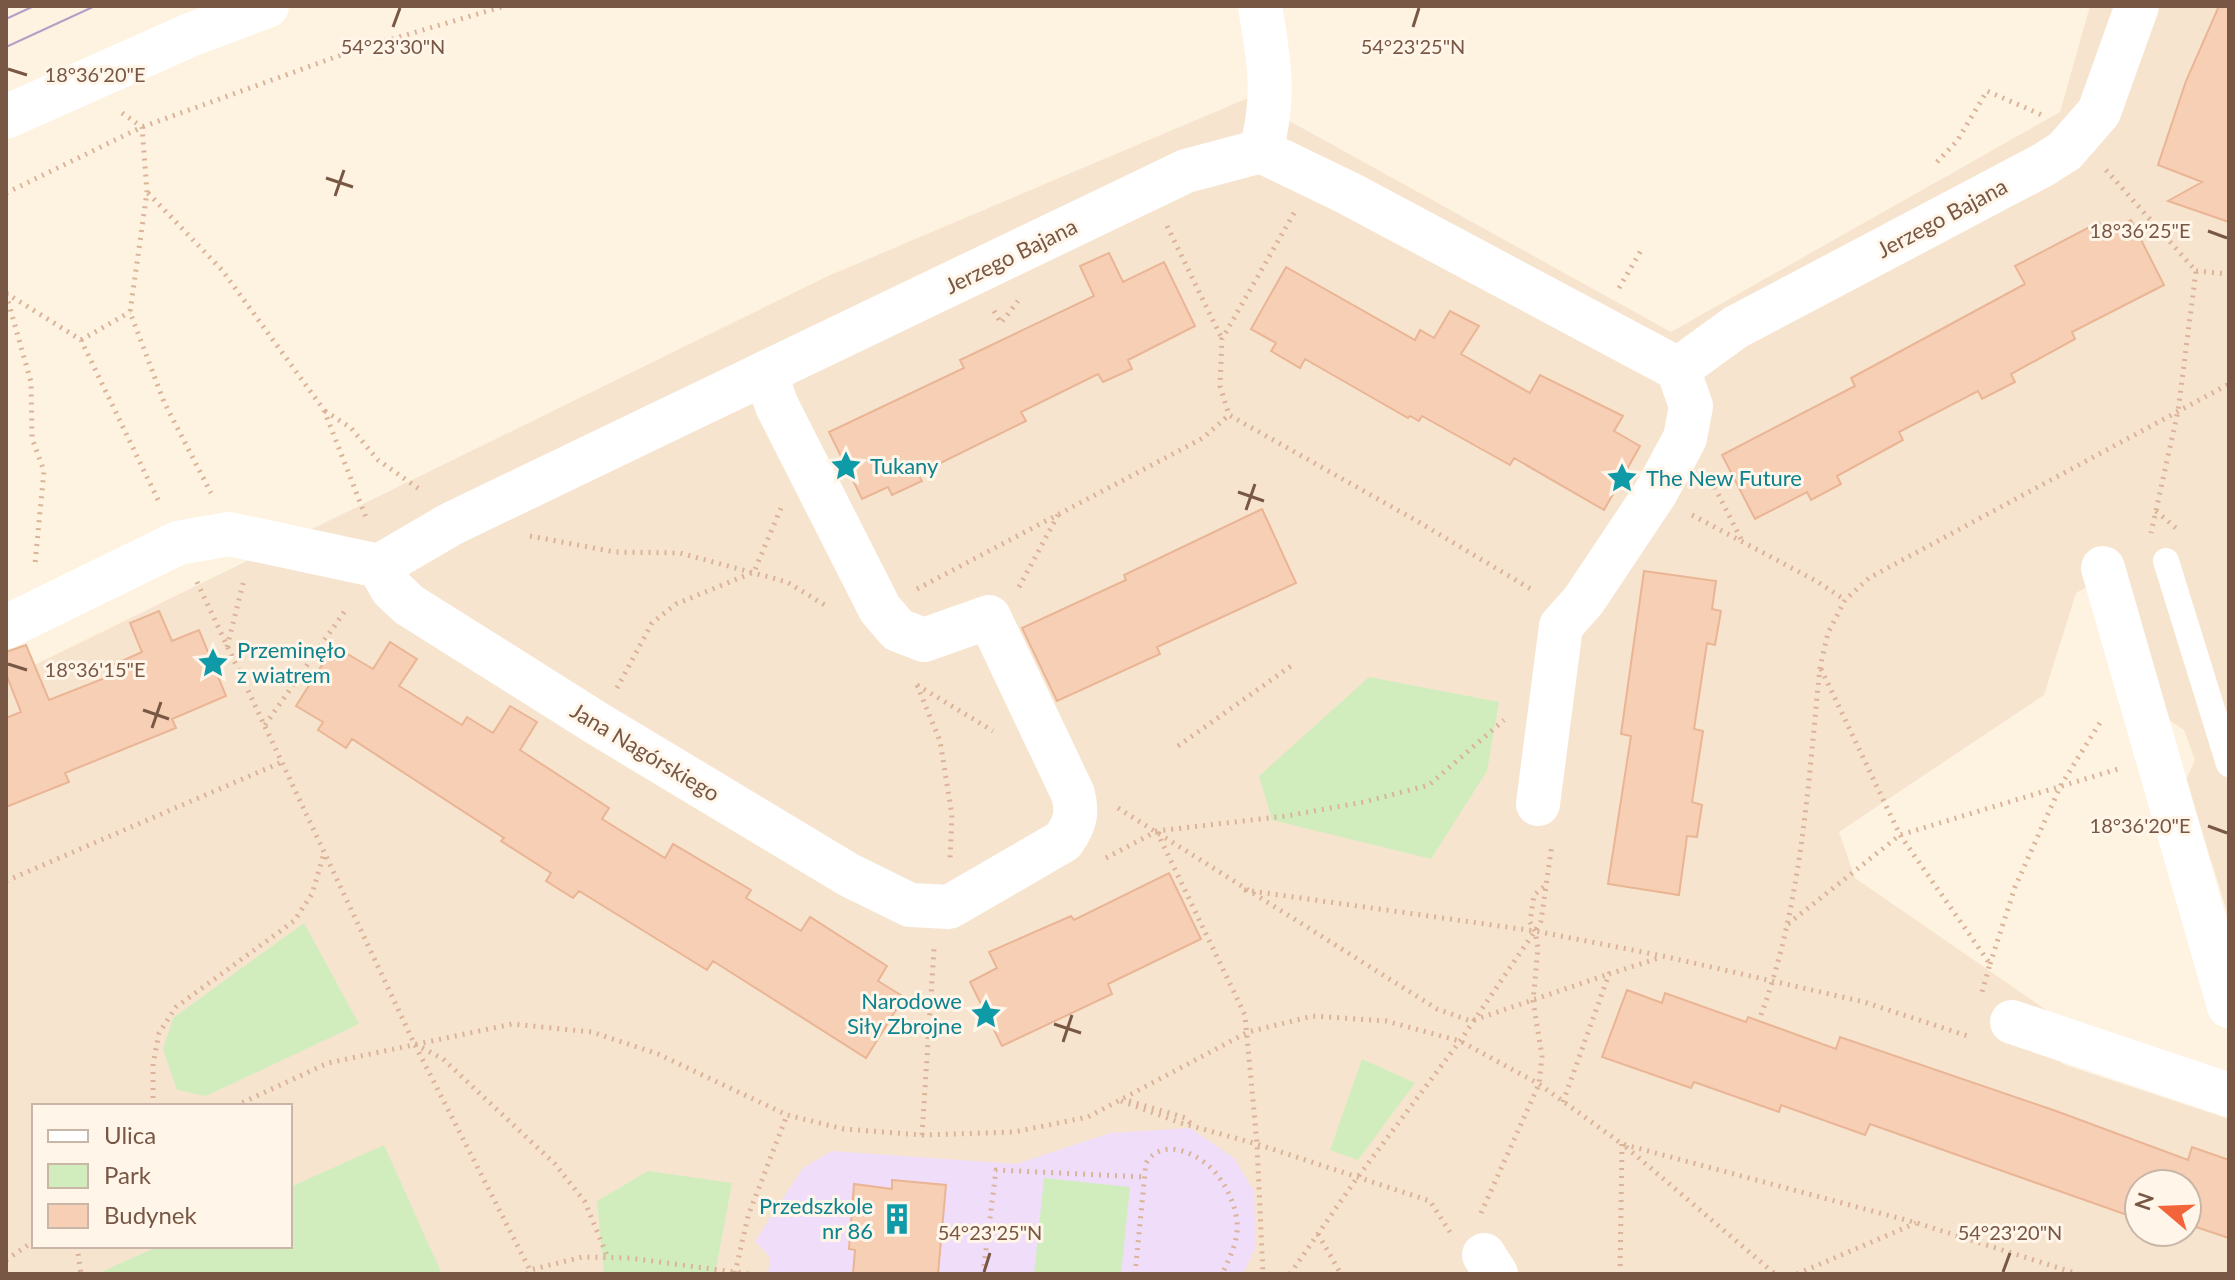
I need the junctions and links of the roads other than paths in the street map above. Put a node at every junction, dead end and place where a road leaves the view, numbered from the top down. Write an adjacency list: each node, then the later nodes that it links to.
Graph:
1 (267, 6): 4 (street)
2 (1260, 6): 5 (street)
3 (2137, 6): 6 (street, Jerzego Bajana)
4 (6, 117)
5 (1261, 151): 6 (street); 7 (street, Jerzego Bajana)
6 (1678, 369): 13 (street)
7 (765, 373): 9 (street, Jerzego Bajana); 9 (street, Jana Nagórskiego)
8 (2166, 561): 12 (lane)
9 (379, 566): 11 (street)
10 (2103, 568): 14 (street)
11 (13, 623)
12 (2229, 764)
13 (1546, 821)
14 (2229, 1006)
15 (1986, 1022): 16 (street)
16 (2229, 1095)

